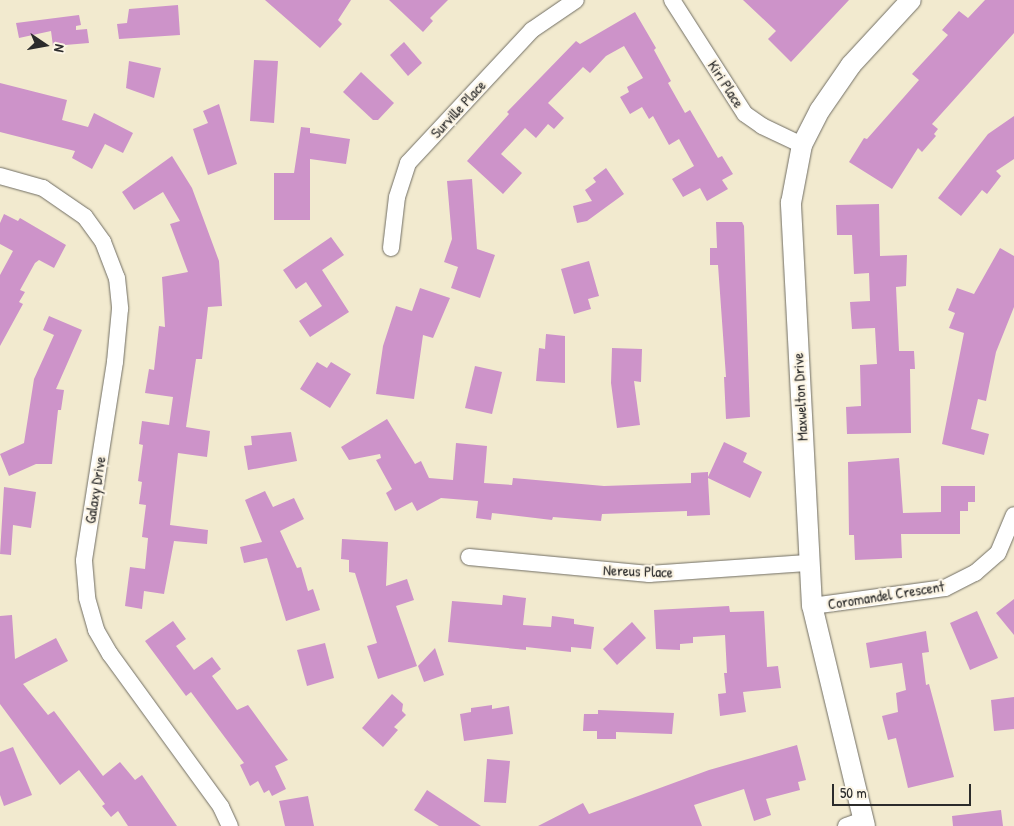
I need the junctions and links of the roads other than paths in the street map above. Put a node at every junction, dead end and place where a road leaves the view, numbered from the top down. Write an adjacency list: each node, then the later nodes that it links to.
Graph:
1 (576, 0): 6 (street, Surville Place)
2 (672, 0): 4 (street, Kiri Place)
3 (911, 0): 4 (street, Maxwelton Drive)
4 (802, 145): 9 (street, Maxwelton Drive)
5 (0, 176): 12 (street, Galaxy Drive)
6 (391, 248)
7 (1014, 515): 10 (street, Coromandel Crescent)
8 (469, 558): 9 (street, Nereus Place)
9 (808, 564): 10 (street, Maxwelton Drive)
10 (812, 606): 11 (street, Maxwelton Drive)
11 (858, 824)
12 (230, 826)

